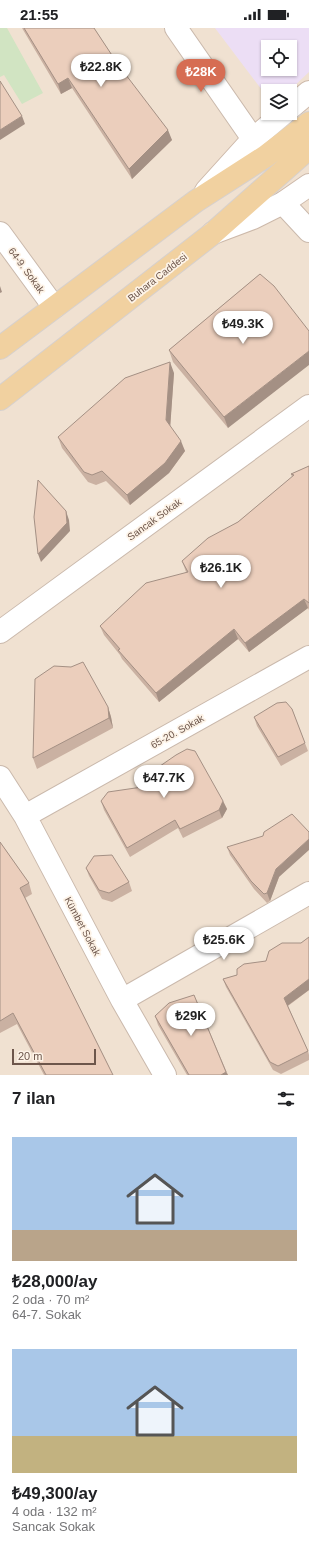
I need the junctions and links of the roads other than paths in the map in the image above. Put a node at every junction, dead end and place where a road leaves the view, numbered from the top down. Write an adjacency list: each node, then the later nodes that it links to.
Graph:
1 (176, 28): 6 (street)
2 (309, 92): 3 (street)
3 (297, 102)
4 (276, 120): 6 (street)
5 (309, 123): 9 (main road)
6 (254, 139): 9 (street)
7 (309, 148): 13 (main road, Buhara Caddesi)
8 (309, 185): 10 (street)
9 (196, 201): 14 (main road)
10 (283, 203): 11 (street); 13 (street)
11 (309, 231)
12 (0, 233): 14 (street, 64-9. Sokak)
13 (212, 234): 16 (main road, Buhara Caddesi)
14 (54, 307): 15 (main road)
15 (0, 348)
16 (0, 399)
17 (309, 406): 18 (street, Sancak Sokak)
18 (0, 632)
19 (309, 657): 21 (street, 65-20. Sokak)
20 (0, 777): 21 (street, Kümbet Sokak)
21 (25, 816): 23 (street, Kümbet Sokak)
22 (309, 893): 23 (street)
23 (122, 1000): 24 (street, Kümbet Sokak)
24 (165, 1075)

